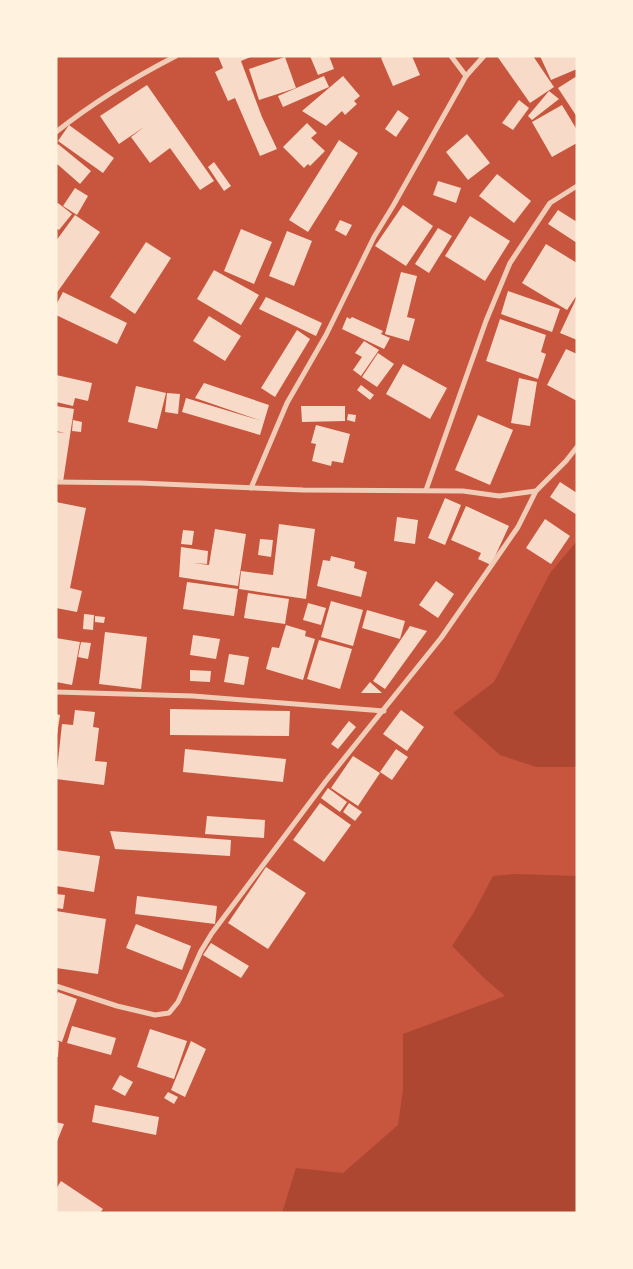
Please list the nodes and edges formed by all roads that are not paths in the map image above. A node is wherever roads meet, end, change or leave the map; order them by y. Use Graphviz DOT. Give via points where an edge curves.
graph roads {
  1 [pos="176,56"];
  2 [pos="451,56"];
  3 [pos="484,56"];
  4 [pos="466,76"];
  5 [pos="56,132"];
  6 [pos="577,186"];
  7 [pos="577,447"];
  8 [pos="56,482"];
  9 [pos="251,488"];
  10 [pos="426,490"];
  11 [pos="536,491"];
  12 [pos="56,692"];
  13 [pos="384,711"];
  14 [pos="56,986"];
  1 -- 5 [label="street" via="86,108"];
  2 -- 4 [label="street"];
  3 -- 4 [label="street"];
  4 -- 9 [label="street" via="370,243 339,310 287,403"];
  6 -- 10 [label="street" via="550,204 510,263"];
  7 -- 11 [label="street"];
  8 -- 9 [label="street"];
  9 -- 10 [label="street"];
  10 -- 11 [label="street" via="498,496"];
  11 -- 13 [label="street" via="506,546"];
  12 -- 13 [label="street" via="193,696"];
  13 -- 14 [label="street" via="326,781 212,933 178,1002 169,1013 155,1015"];
}
